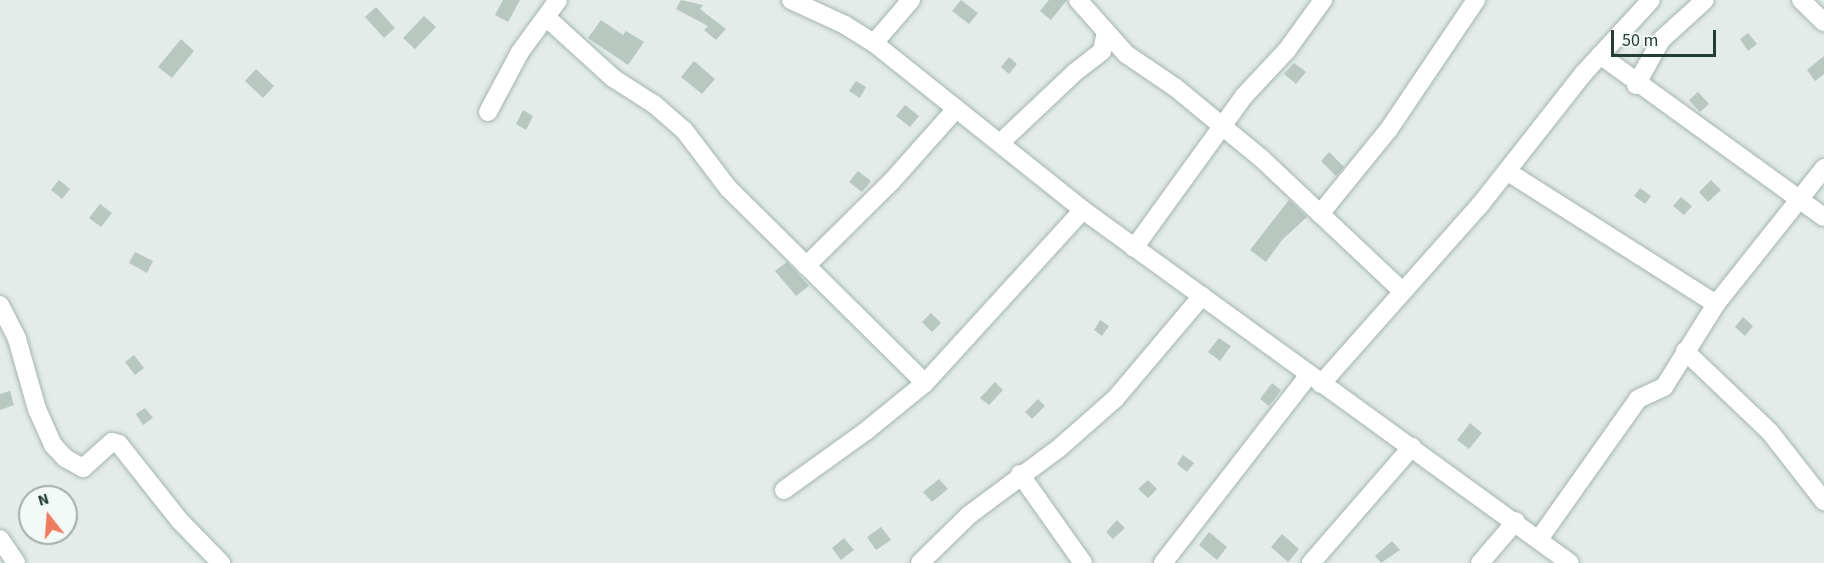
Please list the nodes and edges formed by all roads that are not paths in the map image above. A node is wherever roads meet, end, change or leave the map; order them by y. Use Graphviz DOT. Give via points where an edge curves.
graph roads {
  1 [pos="558,0"];
  2 [pos="791,0"];
  3 [pos="911,0"];
  4 [pos="1078,0"];
  5 [pos="1476,0"];
  6 [pos="1651,0"];
  7 [pos="1705,0"];
  8 [pos="1801,0"];
  9 [pos="1317,2"];
  10 [pos="546,17"];
  11 [pos="1824,22"];
  12 [pos="1106,32"];
  13 [pos="874,43"];
  14 [pos="1102,51"];
  15 [pos="1126,54"];
  16 [pos="1600,56"];
  17 [pos="1636,85"];
  18 [pos="956,109"];
  19 [pos="488,112"];
  20 [pos="1224,127"];
  21 [pos="1000,143"];
  22 [pos="1824,168"];
  23 [pos="1508,172"];
  24 [pos="1797,201"];
  25 [pos="1083,210"];
  26 [pos="1320,214"];
  27 [pos="1824,217"];
  28 [pos="1134,248"];
  29 [pos="806,266"];
  30 [pos="1403,292"];
  31 [pos="1202,296"];
  32 [pos="1716,304"];
  33 [pos="0,305"];
  34 [pos="1685,351"];
  35 [pos="1315,380"];
  36 [pos="925,383"];
  37 [pos="1412,447"];
  38 [pos="1020,474"];
  39 [pos="784,490"];
  40 [pos="1824,501"];
  41 [pos="1516,521"];
  42 [pos="0,539"];
  43 [pos="1539,539"];
  44 [pos="13,562"];
  45 [pos="221,563"];
  46 [pos="921,563"];
  47 [pos="1083,563"];
  48 [pos="1163,563"];
  49 [pos="1311,563"];
  50 [pos="1480,563"];
  51 [pos="1570,563"];
  1 -- 10 [label="street"];
  2 -- 13 [label="street"];
  3 -- 13 [label="street"];
  4 -- 12 [label="street"];
  5 -- 26 [label="street" via="1389,129"];
  6 -- 16 [label="street"];
  7 -- 17 [label="street" via="1661,40"];
  8 -- 11 [label="street"];
  9 -- 20 [label="street"];
  10 -- 19 [label="street" via="520,52"];
  10 -- 29 [label="street" via="613,78 655,105 684,130 728,188"];
  12 -- 14 [label="street"];
  12 -- 15 [label="street"];
  13 -- 18 [label="street"];
  14 -- 15 [label="street"];
  14 -- 21 [label="street"];
  15 -- 20 [label="street"];
  16 -- 17 [label="street"];
  16 -- 23 [label="street"];
  17 -- 24 [label="street"];
  18 -- 21 [label="street"];
  18 -- 29 [label="street" via="891,182"];
  20 -- 26 [label="street"];
  20 -- 28 [label="street"];
  21 -- 25 [label="street"];
  22 -- 24 [label="street"];
  23 -- 30 [label="street"];
  23 -- 32 [label="street"];
  24 -- 27 [label="street"];
  24 -- 32 [label="street"];
  25 -- 28 [label="street"];
  25 -- 36 [label="street"];
  26 -- 30 [label="street"];
  28 -- 31 [label="street"];
  29 -- 36 [label="street"];
  30 -- 35 [label="street"];
  31 -- 35 [label="street"];
  31 -- 38 [label="street" via="1115,399 1058,449"];
  32 -- 34 [label="street"];
  33 -- 45 [label="street" via="17,339 37,409 65,458 83,468 112,442 119,444 193,537"];
  34 -- 40 [label="street" via="1763,424"];
  34 -- 43 [label="street" via="1660,390 1638,399"];
  35 -- 37 [label="street"];
  35 -- 48 [label="street"];
  36 -- 39 [label="street"];
  37 -- 41 [label="street"];
  37 -- 49 [label="street"];
  38 -- 46 [label="street" via="969,515"];
  38 -- 47 [label="street"];
  41 -- 43 [label="street"];
  41 -- 50 [label="street"];
  42 -- 44 [label="street"];
  43 -- 51 [label="street"];
}
